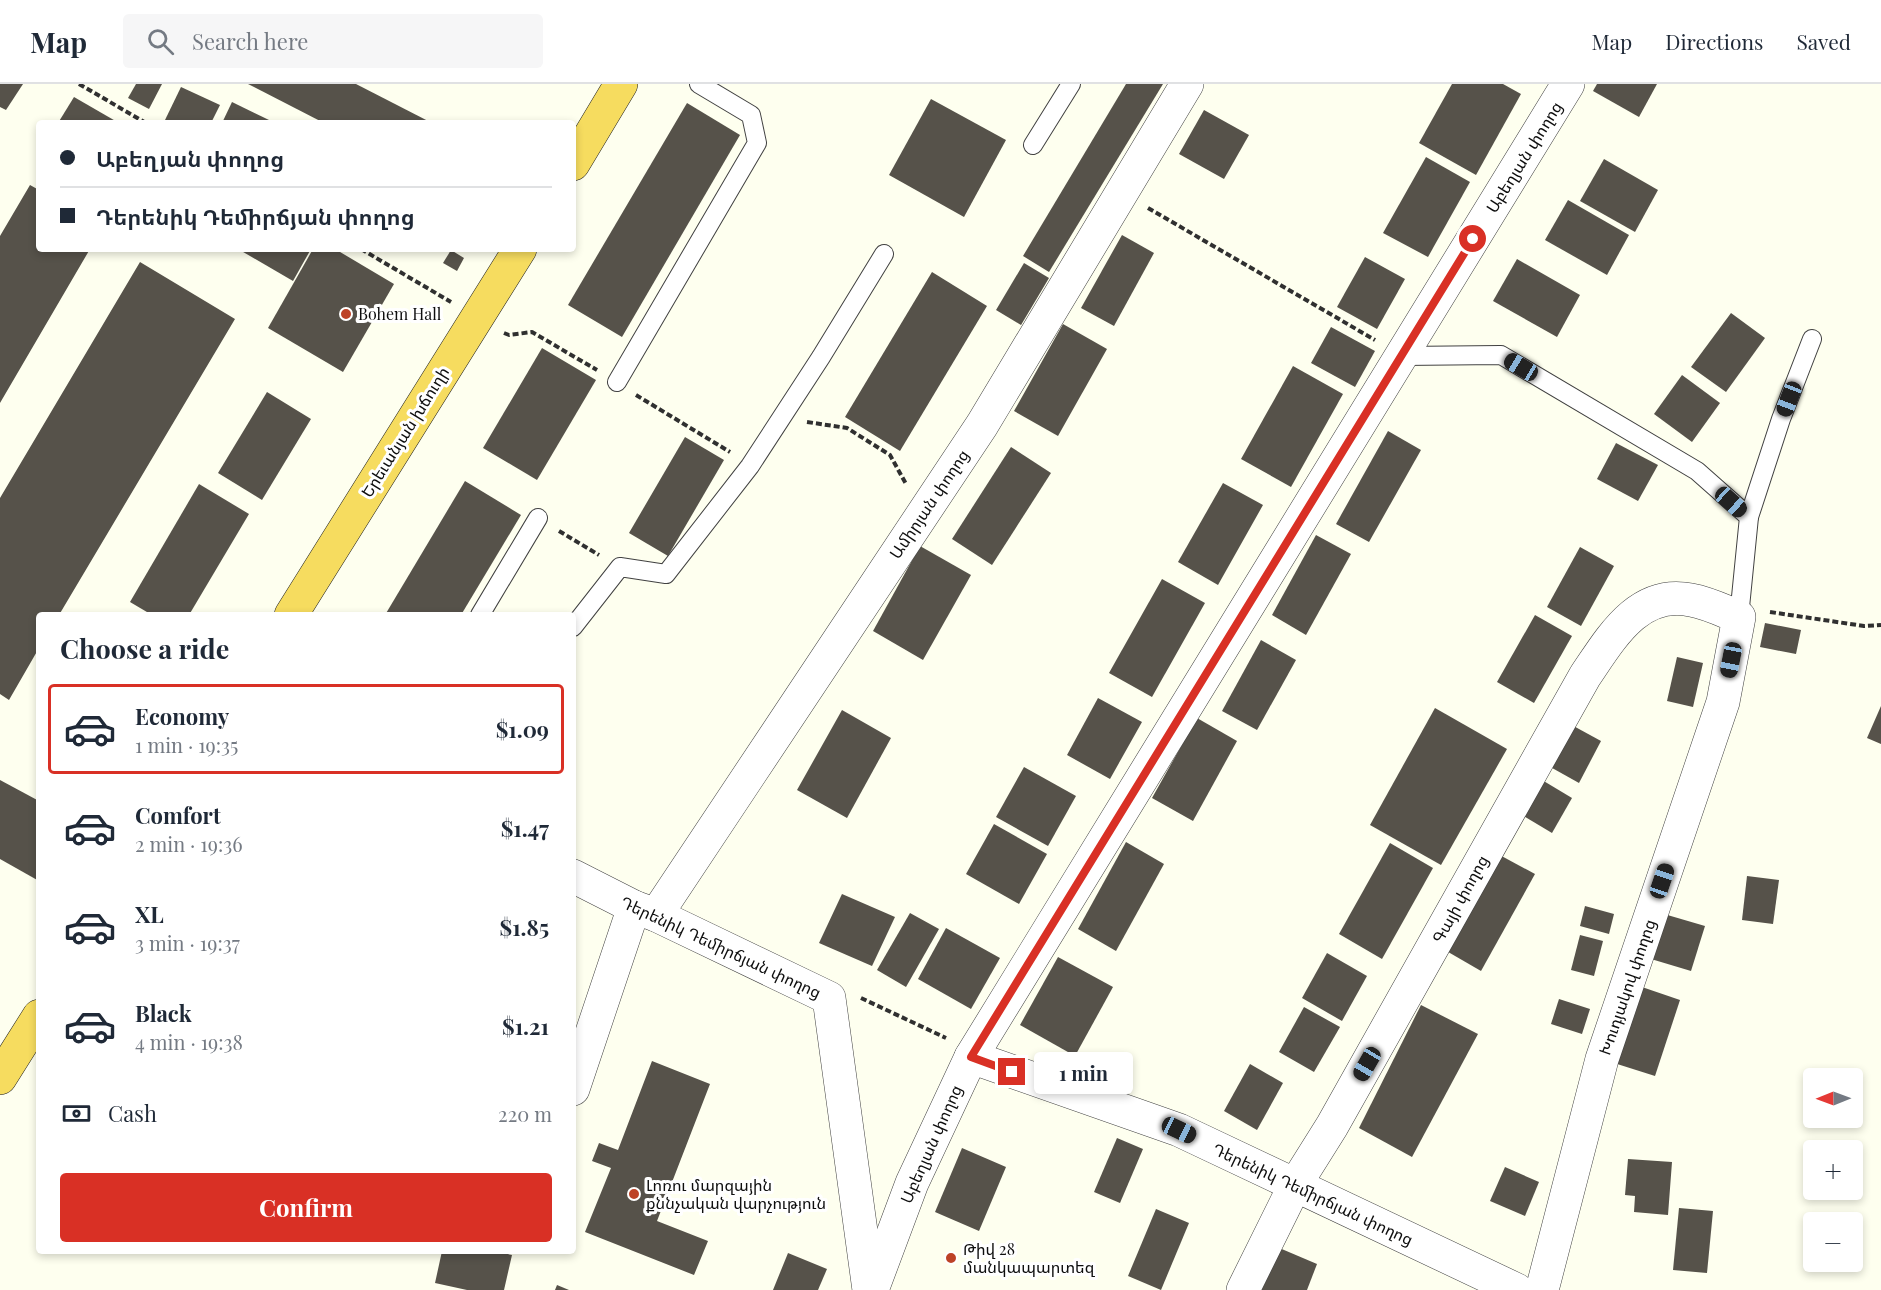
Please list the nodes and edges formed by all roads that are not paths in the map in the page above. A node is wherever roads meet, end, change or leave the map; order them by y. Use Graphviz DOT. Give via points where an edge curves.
graph roads {
  1 [pos="621,84"];
  2 [pos="699,84"];
  3 [pos="1071,84"];
  4 [pos="1187,84"];
  5 [pos="1568,84"];
  6 [pos="1033,145"];
  7 [pos="576,159"];
  8 [pos="518,252"];
  9 [pos="884,254"];
  10 [pos="1812,339"];
  11 [pos="1401,356"];
  12 [pos="617,382"];
  13 [pos="1749,517"];
  14 [pos="538,518"];
  15 [pos="293,612"];
  16 [pos="482,612"];
  17 [pos="1739,617"];
  18 [pos="576,623"];
  19 [pos="576,877"];
  20 [pos="645,911"];
  21 [pos="36,1021"];
  22 [pos="971,1057"];
  23 [pos="0,1078"];
  24 [pos="576,1082"];
  25 [pos="1295,1185"];
  26 [pos="871,1290"];
  27 [pos="1243,1290"];
  28 [pos="1517,1290"];
  29 [pos="1542,1290"];
  1 -- 7 [label="highway"];
  2 -- 12 [label="lane" via="751,115 757,143"];
  3 -- 6 [label="lane"];
  4 -- 20 [label="street, Ամիրյան փողոց" via="982,425"];
  5 -- 11 [label="street, Աբեղյան փողոց"];
  8 -- 15 [label="highway, Երեւանյան խճուղի"];
  9 -- 18 [label="lane" via="750,466 666,574 620,567"];
  10 -- 13 [label="lane"];
  11 -- 13 [label="lane" via="1501,355 1697,471"];
  11 -- 22 [label="street, Աբեղյան փողոց"];
  13 -- 17 [label="lane"];
  14 -- 16 [label="lane"];
  17 -- 25 [label="street, Գայի փողոց" via="1703,603 1673,598 1635,611 1616,632 1585,675"];
  17 -- 29 [label="street, Խուդյակով փողոց" via="1723,702 1602,1059"];
  19 -- 20 [label="street, Դերենիկ Դեմիրճյան փողոց"];
  20 -- 24 [label="street, Ամիրյան փողոց"];
  20 -- 26 [label="street, Դերենիկ Դեմիրճյան փողոց" via="830,998"];
  21 -- 23 [label="highway"];
  22 -- 25 [label="street, Դերենիկ Դեմիրճյան փողոց" via="1179,1130"];
  22 -- 26 [label="street, Աբեղյան փողոց" via="912,1183"];
  25 -- 27 [label="street, Գայի փողոց"];
  25 -- 28 [label="street, Դերենիկ Դեմիրճյան փողոց"];
}
